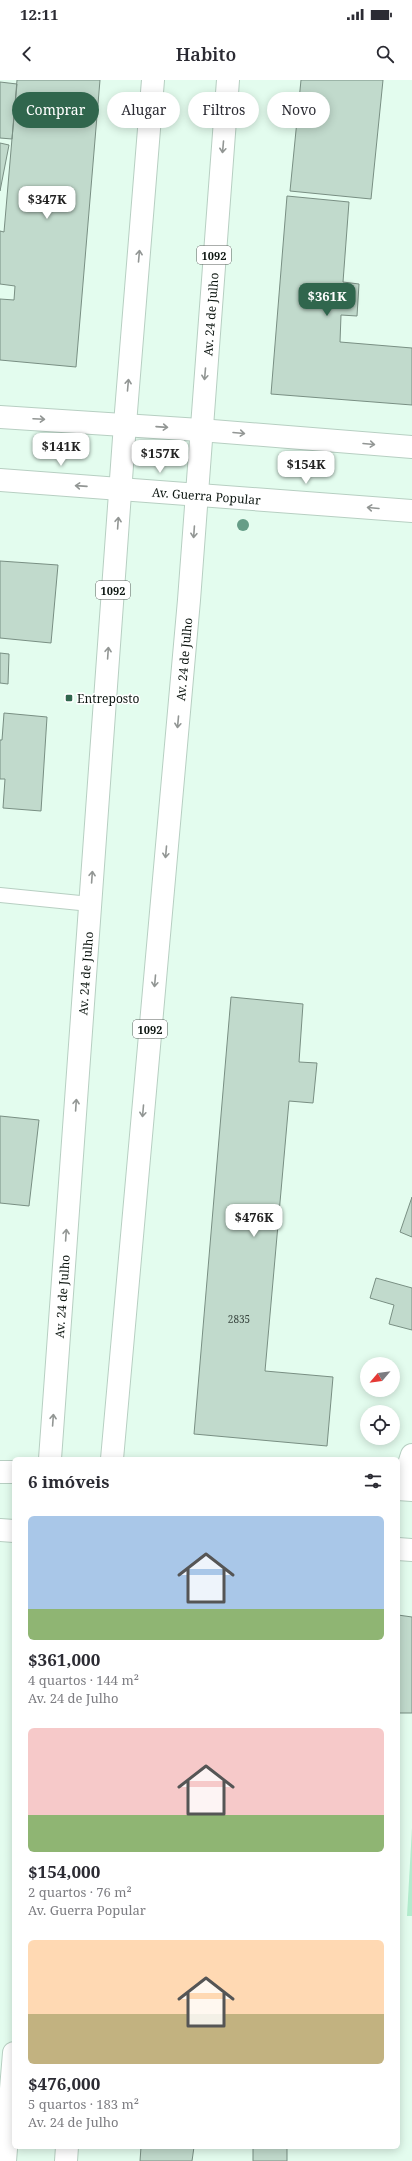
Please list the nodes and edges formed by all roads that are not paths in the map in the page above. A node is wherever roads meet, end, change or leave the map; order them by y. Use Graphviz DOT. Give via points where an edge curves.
graph roads {
  1 [pos="153,80"];
  2 [pos="228,80"];
  3 [pos="0,417"];
  4 [pos="124,424"];
  5 [pos="200,430"];
  6 [pos="412,447"];
  7 [pos="0,480"];
  8 [pos="120,488"];
  9 [pos="197,494"];
  10 [pos="412,511"];
  11 [pos="0,895"];
  12 [pos="90,904"];
  13 [pos="412,1455"];
  14 [pos="50,1457"];
  15 [pos="112,1457"];
  16 [pos="0,1472"];
  17 [pos="12,1472"];
  18 [pos="404,1490"];
  19 [pos="0,1530"];
  20 [pos="12,1531"];
  21 [pos="400,1549"];
  22 [pos="412,1550"];
  23 [pos="12,2077"];
  24 [pos="67,2149"];
  25 [pos="5,2161"];
  26 [pos="66,2161"];
  4 -- 1 [label="main road, one-way"];
  2 -- 5 [label="main road, Av. 24 de Julho / 1092, one-way"];
  3 -- 4 [label="main road, one-way"];
  4 -- 5 [label="main road, one-way"];
  4 -- 8 [label="main road, Av. 24 de Julho"];
  5 -- 6 [label="main road, one-way"];
  5 -- 9 [label="main road, Av. 24 de Julho"];
  8 -- 7 [label="main road, Av. Guerra Popular, one-way"];
  8 -- 9 [label="main road, Av. Guerra Popular"];
  12 -- 8 [label="main road, Av. 24 de Julho / 1092, one-way"];
  10 -- 9 [label="main road, Av. Guerra Popular, one-way"];
  9 -- 15 [label="main road, Av. 24 de Julho / 1092, one-way"];
  11 -- 12 [label="lane"];
  14 -- 12 [label="main road, Av. 24 de Julho / 1092, one-way"];
  13 -- 18 [label="main road"];
  16 -- 17 [label="main road"];
  19 -- 20 [label="main road"];
  21 -- 22 [label="main road"];
  23 -- 25 [label="main road"];
  24 -- 26 [label="main road"];
}
